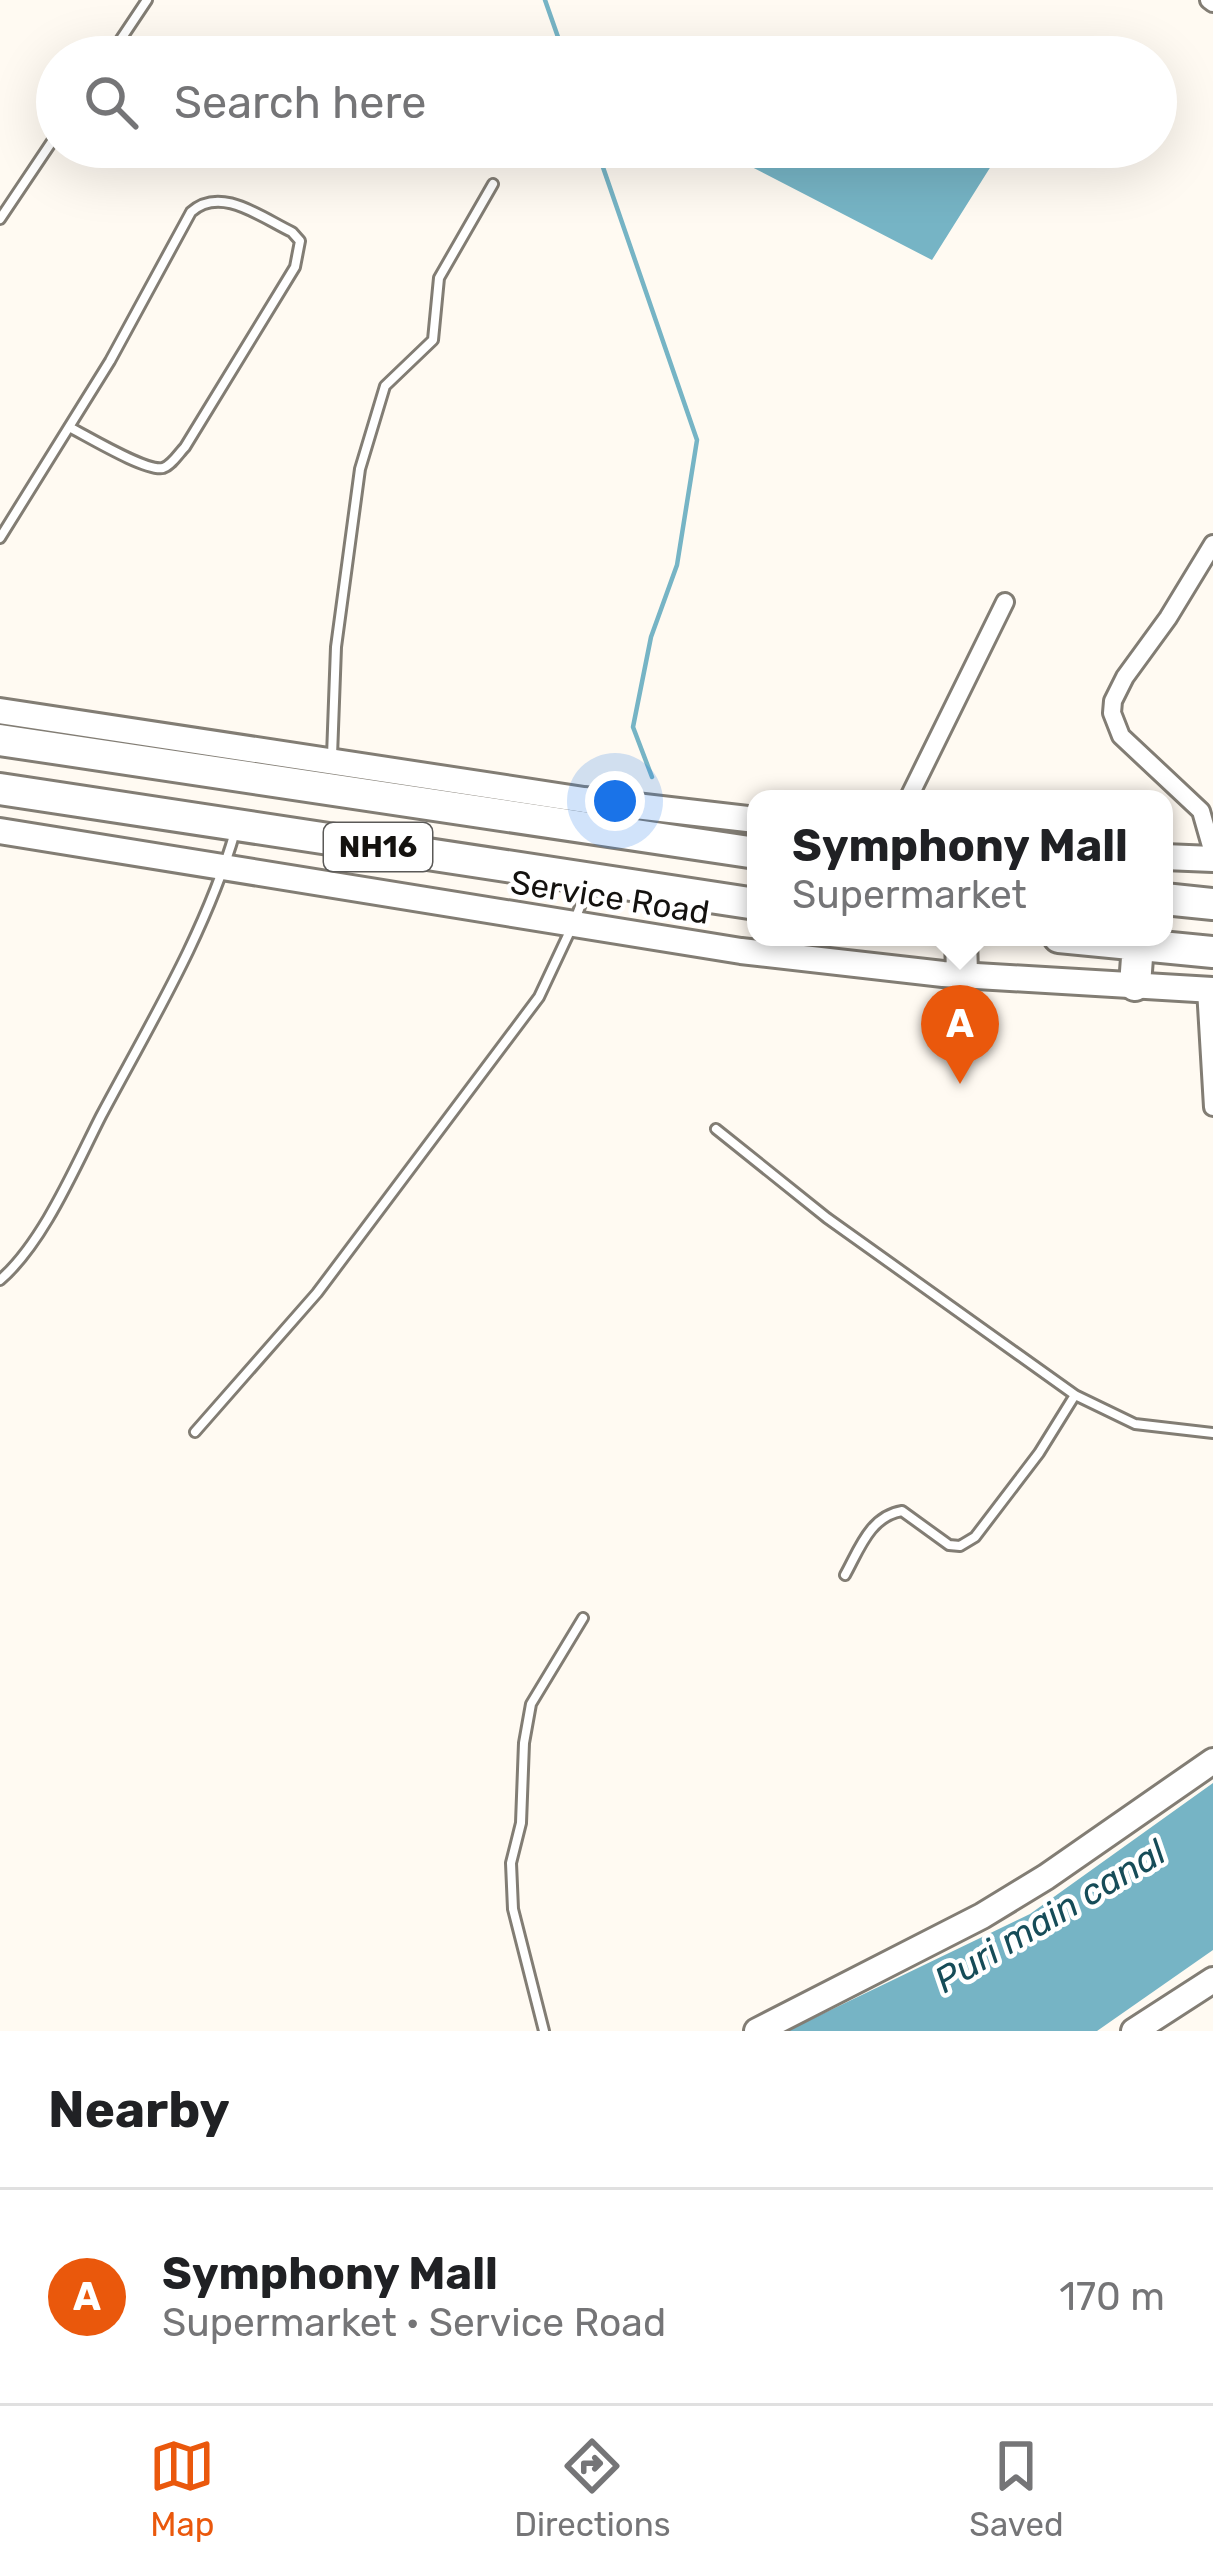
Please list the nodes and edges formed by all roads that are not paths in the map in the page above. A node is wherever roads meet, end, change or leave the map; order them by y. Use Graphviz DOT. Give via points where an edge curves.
graph roads {
  1 [pos="147,0"];
  2 [pos="123,36"];
  3 [pos="36,165"];
  4 [pos="493,184"];
  5 [pos="0,219"];
  6 [pos="69,427"];
  7 [pos="0,538"];
  8 [pos="1213,544"];
  9 [pos="1005,602"];
  10 [pos="0,711"];
  11 [pos="0,740"];
  12 [pos="332,763"];
  13 [pos="249,764"];
  14 [pos="0,789"];
  15 [pos="912,790"];
  16 [pos="747,819"];
  17 [pos="236,826"];
  18 [pos="0,831"];
  19 [pos="747,852"];
  20 [pos="1213,856"];
  21 [pos="1173,857"];
  22 [pos="225,867"];
  23 [pos="591,879"];
  24 [pos="1173,900"];
  25 [pos="747,903"];
  26 [pos="1213,904"];
  27 [pos="573,924"];
  28 [pos="962,946"];
  29 [pos="1138,946"];
  30 [pos="1157,946"];
  31 [pos="1213,952"];
  32 [pos="962,975"];
  33 [pos="1135,985"];
  34 [pos="1210,990"];
  35 [pos="1213,1107"];
  36 [pos="716,1129"];
  37 [pos="0,1280"];
  38 [pos="1075,1395"];
  39 [pos="195,1432"];
  40 [pos="1213,1433"];
  41 [pos="845,1575"];
  42 [pos="583,1618"];
  43 [pos="1213,1761"];
  44 [pos="1213,1980"];
  45 [pos="544,2031"];
  46 [pos="757,2031"];
  47 [pos="1134,2031"];
  1 -- 2 [label="lane"];
  3 -- 5 [label="lane"];
  4 -- 12 [label="lane" via="439,278 433,340 386,386 360,469 336,647"];
  6 -- 6 [label="lane" via="201,203 224,200 300,241 295,267 169,465 140,463"];
  6 -- 7 [label="lane"];
  8 -- 20 [label="street" via="1125,677 1112,713 1121,736 1202,811"];
  9 -- 15 [label="street"];
  10 -- 13 [label="street"];
  11 -- 13 [label="highway, NH16"];
  12 -- 13 [label="street"];
  12 -- 16 [label="street"];
  13 -- 19 [label="highway, NH16"];
  14 -- 17 [label="highway, NH16"];
  17 -- 22 [label="lane"];
  17 -- 23 [label="highway, NH16"];
  18 -- 22 [label="street, Service Road"];
  20 -- 21 [label="street"];
  22 -- 27 [label="street, Service Road"];
  22 -- 37 [label="lane" via="64,1187"];
  23 -- 25 [label="highway, NH16"];
  23 -- 27 [label="lane"];
  24 -- 26 [label="highway"];
  27 -- 32 [label="street, Service Road"];
  27 -- 39 [label="lane" via="539,998 317,1293"];
  28 -- 32 [label="highway"];
  29 -- 33 [label="highway"];
  30 -- 31 [label="highway"];
  32 -- 33 [label="street, Service Road"];
  33 -- 34 [label="street, Service Road"];
  34 -- 35 [label="street"];
  36 -- 38 [label="lane" via="826,1218"];
  38 -- 40 [label="lane" via="1135,1424"];
  38 -- 41 [label="lane" via="975,1537 949,1545 902,1511 889,1513"];
  42 -- 45 [label="lane" via="531,1704 511,1863 513,1909"];
  43 -- 46 [label="street" via="982,1916"];
  44 -- 47 [label="street"];
}
